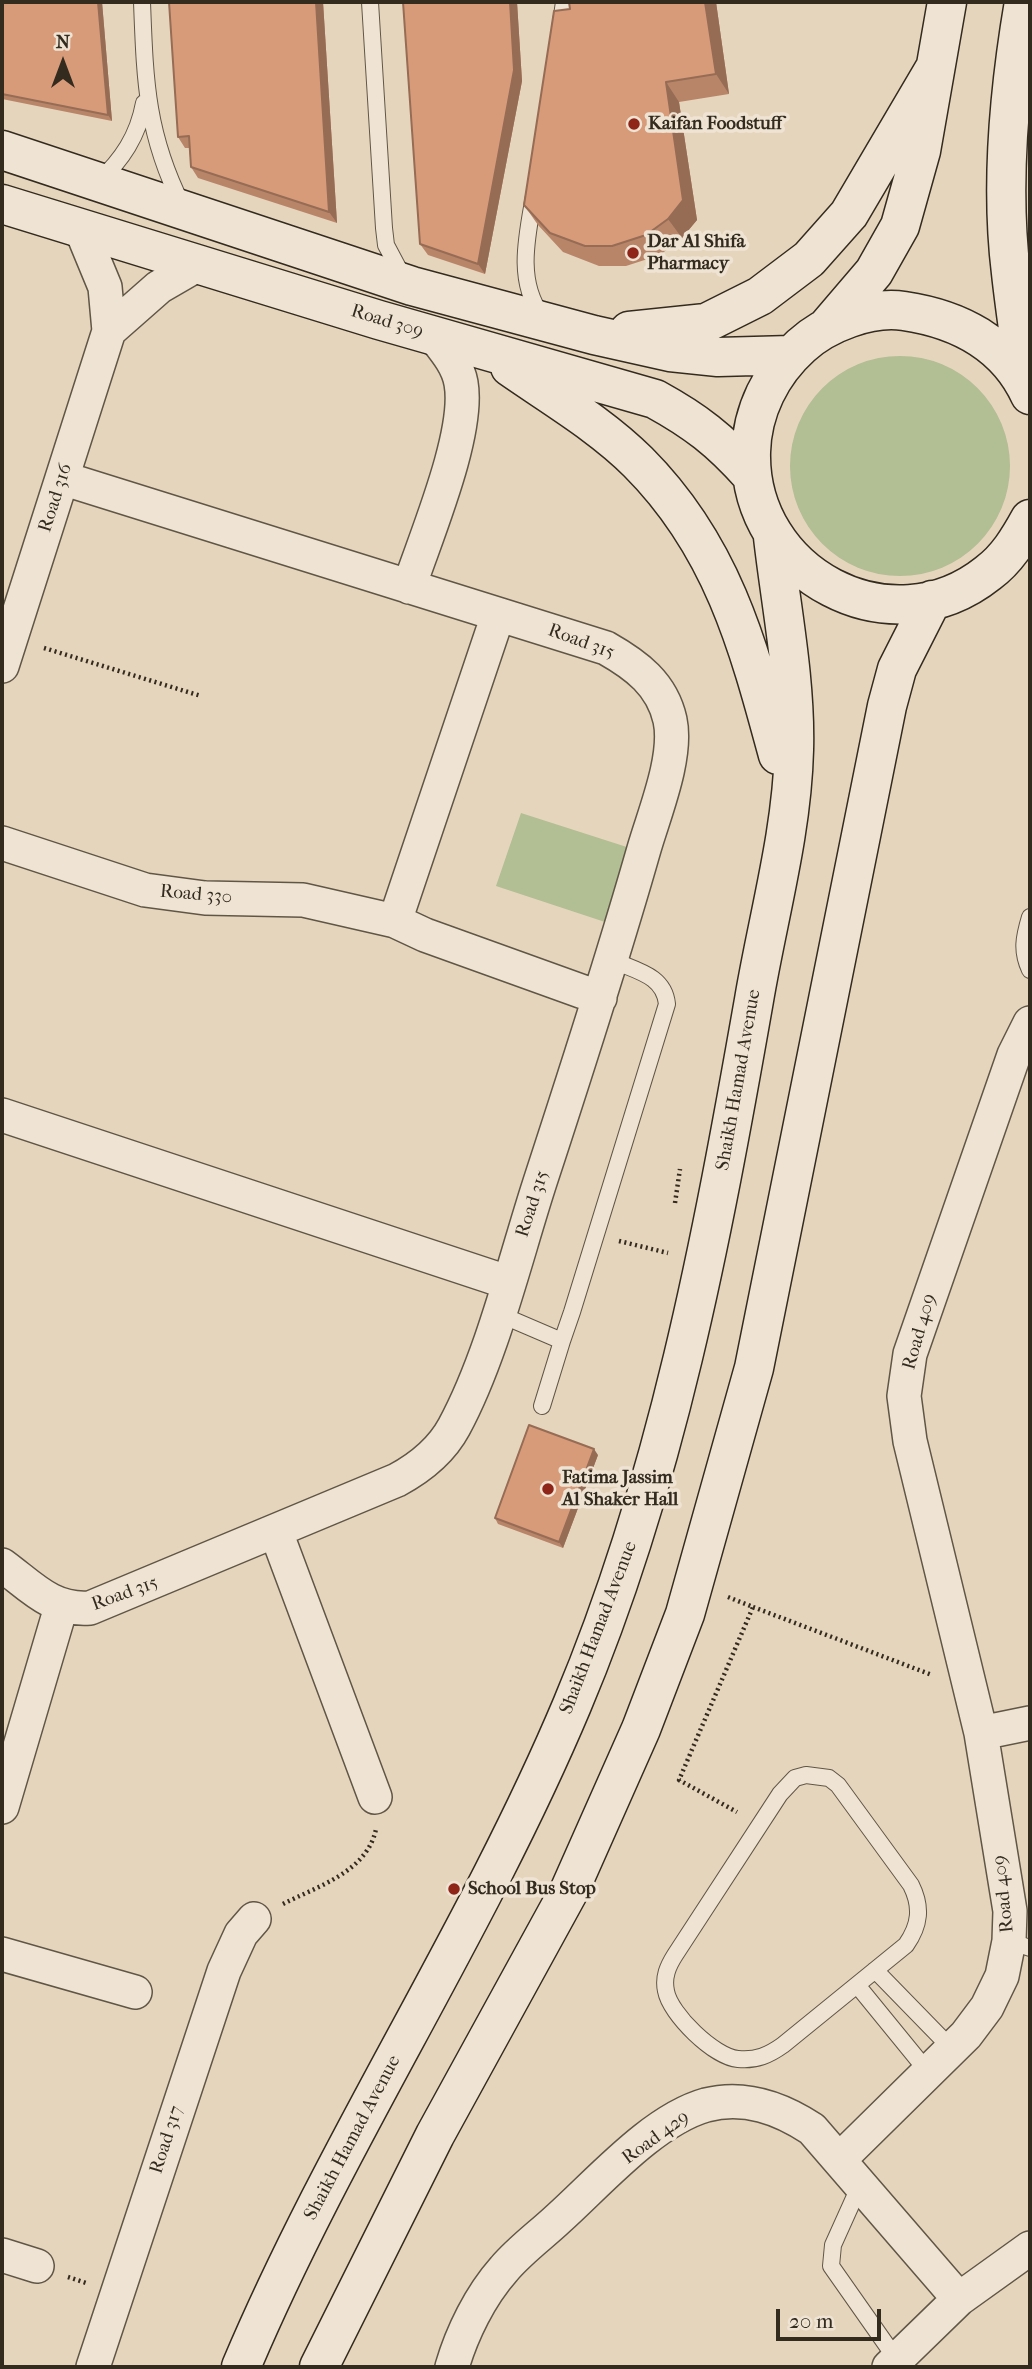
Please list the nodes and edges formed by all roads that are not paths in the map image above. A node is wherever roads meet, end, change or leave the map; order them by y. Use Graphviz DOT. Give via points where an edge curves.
graph roads {
  1 [pos="142,2"];
  2 [pos="370,2"];
  3 [pos="564,2"];
  4 [pos="947,2"];
  5 [pos="1024,2"];
  6 [pos="558,44"];
  7 [pos="935,68"];
  8 [pos="146,94"];
  9 [pos="2,150"];
  10 [pos="537,174"];
  11 [pos="98,182"];
  12 [pos="2,204"];
  13 [pos="185,211"];
  14 [pos="81,229"];
  15 [pos="197,265"];
  16 [pos="412,286"];
  17 [pos="546,321"];
  18 [pos="825,329"];
  19 [pos="109,331"];
  20 [pos="594,335"];
  21 [pos="434,336"];
  22 [pos="492,353"];
  23 [pos="791,355"];
  24 [pos="1028,389"];
  25 [pos="751,475"];
  26 [pos="62,478"];
  27 [pos="1030,519"];
  28 [pos="773,537"];
  29 [pos="1030,570"];
  30 [pos="988,573"];
  31 [pos="409,587"];
  32 [pos="932,600"];
  33 [pos="498,614"];
  34 [pos="8,631"];
  35 [pos="791,804"];
  36 [pos="2,843"];
  37 [pos="1030,917"];
  38 [pos="395,921"];
  39 [pos="612,960"];
  40 [pos="1030,970"];
  41 [pos="600,998"];
  42 [pos="1030,1023"];
  43 [pos="2,1115"];
  44 [pos="508,1282"];
  45 [pos="499,1314"];
  46 [pos="562,1341"];
  47 [pos="542,1406"];
  48 [pos="276,1532"];
  49 [pos="2,1565"];
  50 [pos="61,1606"];
  51 [pos="1030,1723"];
  52 [pos="981,1733"];
  53 [pos="374,1797"];
  54 [pos="2,1807"];
  55 [pos="254,1919"];
  56 [pos="1020,1945"];
  57 [pos="2,1954"];
  58 [pos="875,1970"];
  59 [pos="857,1984"];
  60 [pos="135,1992"];
  61 [pos="952,2049"];
  62 [pos="928,2072"];
  63 [pos="849,2173"];
  64 [pos="1030,2248"];
  65 [pos="2,2255"];
  66 [pos="37,2266"];
  67 [pos="959,2300"];
  68 [pos="893,2363"];
  69 [pos="93,2367"];
  70 [pos="241,2367"];
  71 [pos="319,2367"];
  72 [pos="452,2367"];
  1 -- 8 [label="lane"];
  2 -- 16 [label="lane" via="383,228 393,260"];
  3 -- 6 [label="lane"];
  4 -- 7 [label="main road"];
  5 -- 24 [label="main road" via="1009,129 1007,211 1010,273"];
  7 -- 18 [label="main road" via="921,151 900,226 874,272"];
  7 -- 20 [label="main road" via="849,214 808,259 760,296 706,323"];
  8 -- 11 [label="lane" via="126,152"];
  8 -- 13 [label="lane" via="160,154"];
  9 -- 11 [label="main road"];
  10 -- 17 [label="lane" via="525,253 530,293"];
  11 -- 13 [label="main road"];
  12 -- 14 [label="main road, Road 309"];
  13 -- 16 [label="main road"];
  14 -- 15 [label="main road, Road 309"];
  14 -- 19 [label="street, Road 316" via="105,287"];
  15 -- 19 [label="street" via="159,287"];
  15 -- 21 [label="main road, Road 309"];
  16 -- 17 [label="main road"];
  17 -- 20 [label="main road"];
  18 -- 23 [label="main road"];
  18 -- 24 [label="main road" via="861,315 899,310 937,316 982,338 1002,354"];
  19 -- 26 [label="street, Road 316"];
  20 -- 23 [label="main road" via="718,357"];
  21 -- 22 [label="main road, Road 309"];
  21 -- 31 [label="street" via="460,380 461,424"];
  22 -- 25 [label="main road, Road 309" via="654,399 695,421"];
  22 -- 35 [label="main road" via="637,461 699,536 741,624"];
  23 -- 25 [label="main road" via="765,390 752,432"];
  25 -- 28 [label="main road" via="758,507"];
  26 -- 31 [label="street, Road 315"];
  26 -- 34 [label="street, Road 316"];
  27 -- 30 [label="main road" via="1015,546"];
  28 -- 32 [label="main road" via="796,565 825,586 872,601"];
  28 -- 35 [label="main road, Shaikh Hamad Avenue" via="792,706"];
  29 -- 30 [label="main road"];
  30 -- 32 [label="main road"];
  31 -- 33 [label="street, Road 315"];
  32 -- 71 [label="main road" via="897,669 887,706 754,1368 685,1614 641,1729 570,1889 435,2135"];
  33 -- 38 [label="street"];
  33 -- 39 [label="street, Road 315" via="606,648 636,665 657,687 670,721 668,765"];
  35 -- 70 [label="main road, Shaikh Hamad Avenue" via="728,1149 678,1383 654,1475 611,1605 571,1707 512,1832 336,2168"];
  36 -- 38 [label="street, Road 330" via="145,890 205,898 303,900"];
  37 -- 40 [label="lane" via="1024,939"];
  38 -- 41 [label="street, Road 330"];
  39 -- 41 [label="street, Road 315"];
  39 -- 46 [label="lane" via="660,982 667,1004"];
  41 -- 44 [label="street, Road 315"];
  42 -- 52 [label="street, Road 409" via="1014,1055 910,1354 904,1396 910,1441"];
  43 -- 44 [label="street"];
  44 -- 45 [label="street, Road 315"];
  45 -- 46 [label="lane"];
  45 -- 48 [label="street, Road 315" via="461,1411 429,1459 397,1480"];
  46 -- 47 [label="lane"];
  48 -- 50 [label="street, Road 315" via="104,1604 75,1609"];
  48 -- 53 [label="street"];
  49 -- 50 [label="street" via="36,1593"];
  50 -- 54 [label="street"];
  51 -- 52 [label="street"];
  52 -- 56 [label="street, Road 409" via="1010,1911"];
  55 -- 69 [label="street, Road 317" via="241,1934 224,1970"];
  56 -- 61 [label="street, Road 409" via="987,2007"];
  57 -- 60 [label="street"];
  58 -- 59 [label="lane"];
  58 -- 59 [label="lane" via="914,1934 917,1896 838,1785 818,1775 795,1778 668,1965 668,2001 719,2053 753,2059 783,2045"];
  58 -- 61 [label="lane"];
  59 -- 62 [label="lane"];
  61 -- 62 [label="street, Road 409"];
  62 -- 63 [label="street, Road 409"];
  63 -- 67 [label="street, Road 429"];
  63 -- 68 [label="lane" via="831,2266"];
  63 -- 72 [label="street, Road 429" via="812,2129 763,2104 735,2101 681,2115 640,2145 504,2269 459,2342"];
  64 -- 67 [label="street"];
  65 -- 66 [label="street"];
  67 -- 68 [label="street"];
}
